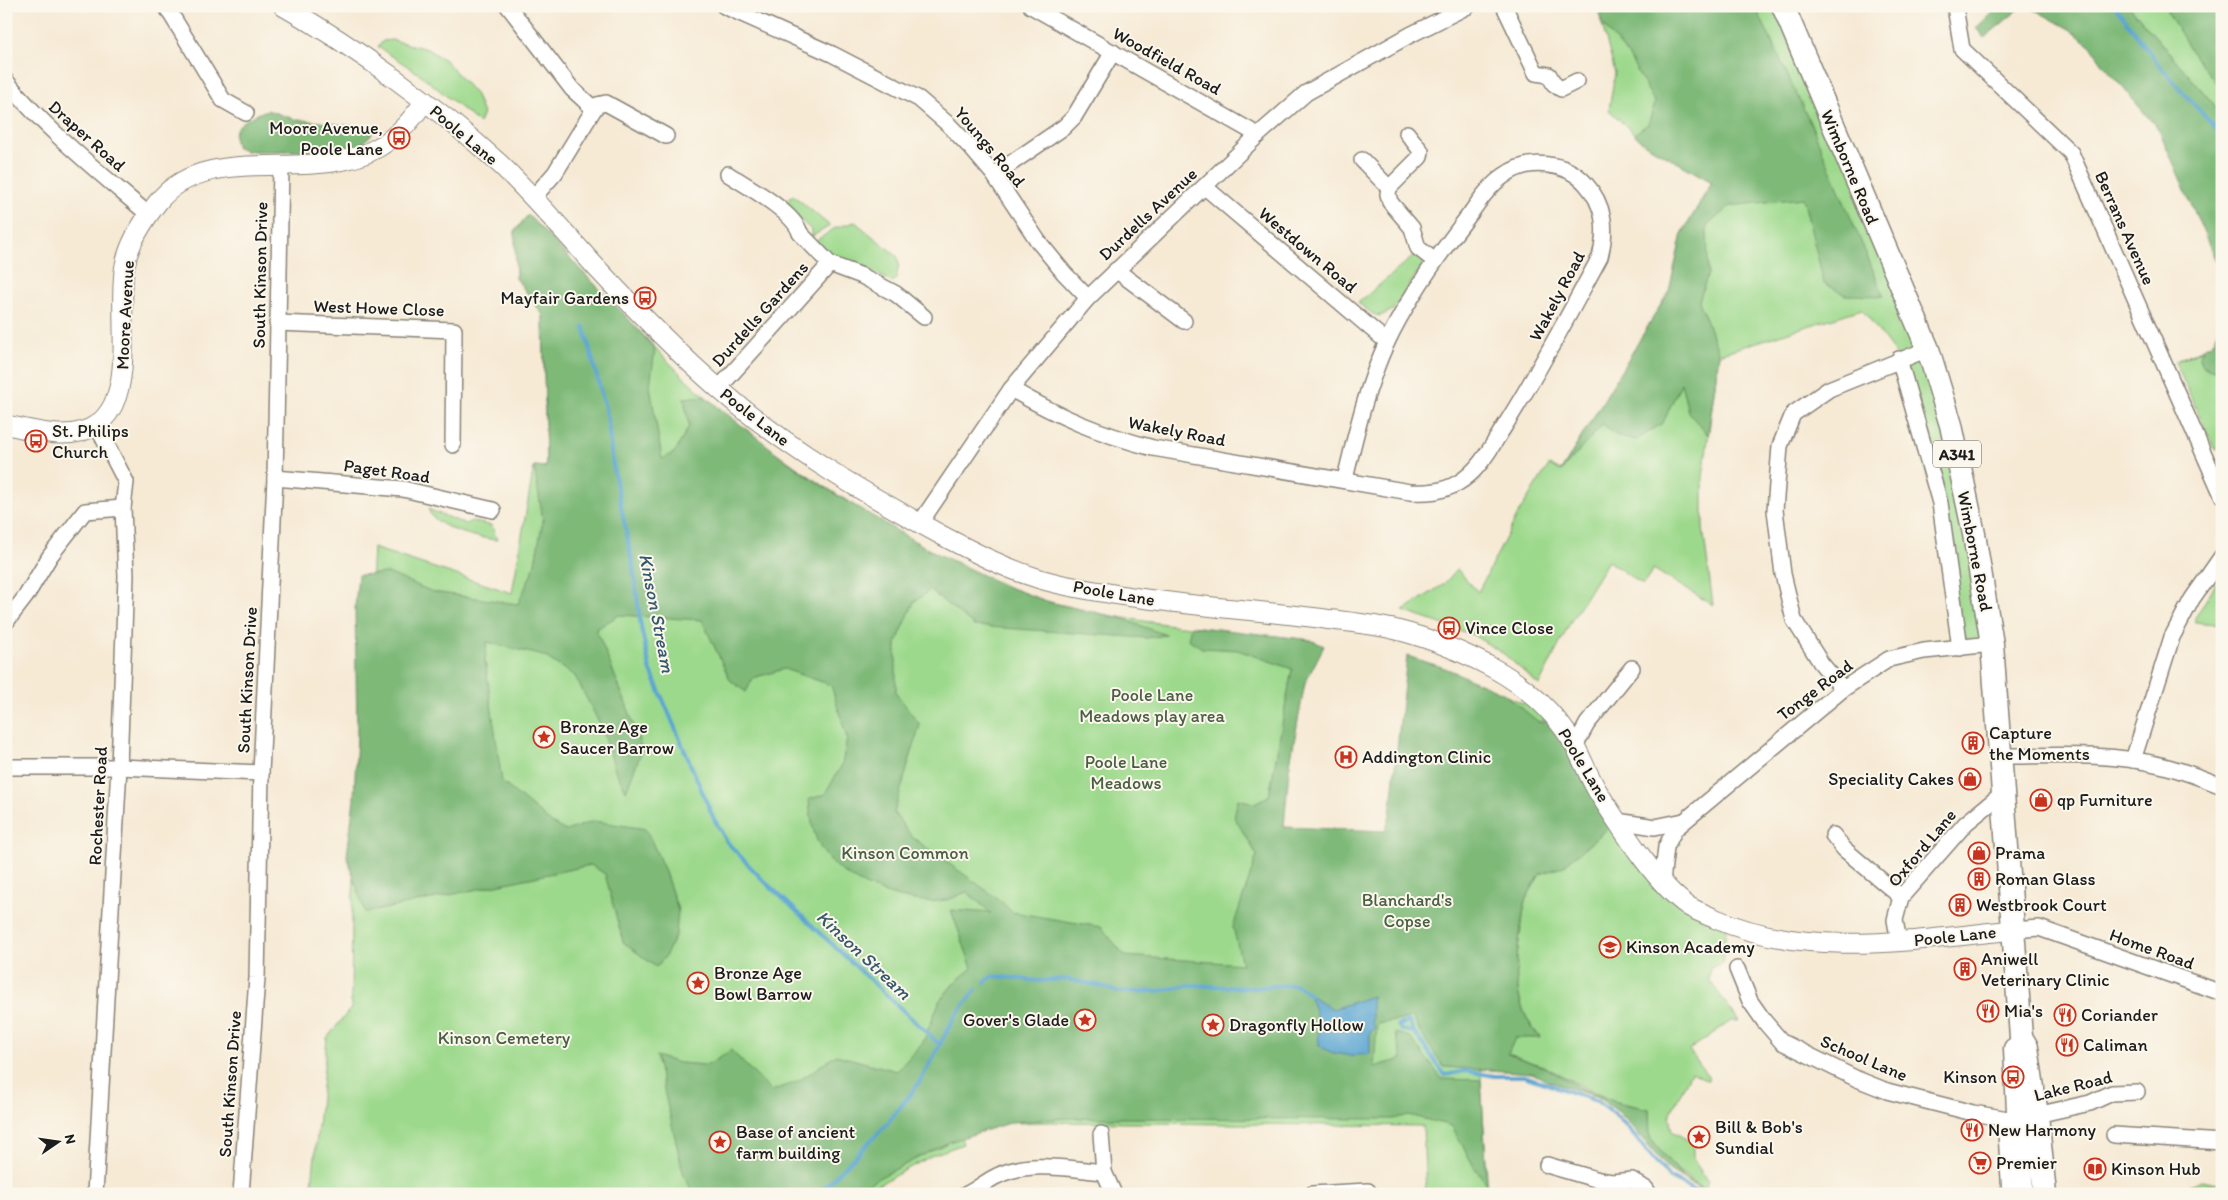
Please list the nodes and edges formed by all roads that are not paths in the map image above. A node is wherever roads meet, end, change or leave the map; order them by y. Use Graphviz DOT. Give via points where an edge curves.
graph roads {
  1 [pos="166,6"];
  2 [pos="508,6"];
  3 [pos="724,6"];
  4 [pos="1031,6"];
  5 [pos="1468,6"];
  6 [pos="1504,6"];
  7 [pos="1783,6"];
  8 [pos="288,7"];
  9 [pos="1955,7"];
  10 [pos="1113,52"];
  11 [pos="6,81"];
  12 [pos="1577,81"];
  13 [pos="424,102"];
  14 [pos="594,109"];
  15 [pos="246,113"];
  16 [pos="1406,134"];
  17 [pos="1258,135"];
  18 [pos="666,136"];
  19 [pos="1362,160"];
  20 [pos="281,167"];
  21 [pos="728,174"];
  22 [pos="994,175"];
  23 [pos="1205,187"];
  24 [pos="1390,188"];
  25 [pos="533,198"];
  26 [pos="148,215"];
  27 [pos="1435,261"];
  28 [pos="830,264"];
  29 [pos="1116,270"];
  30 [pos="1088,298"];
  31 [pos="924,317"];
  32 [pos="1184,321"];
  33 [pos="277,323"];
  34 [pos="1387,342"];
  35 [pos="1928,349"];
  36 [pos="1899,359"];
  37 [pos="1011,388"];
  38 [pos="718,389"];
  39 [pos="6,425"];
  40 [pos="97,426"];
  41 [pos="453,445"];
  42 [pos="275,478"];
  43 [pos="1345,479"];
  44 [pos="2222,495"];
  45 [pos="123,508"];
  46 [pos="492,510"];
  47 [pos="920,523"];
  48 [pos="2222,556"];
  49 [pos="6,622"];
  50 [pos="1992,644"];
  51 [pos="1960,648"];
  52 [pos="1632,668"];
  53 [pos="1843,689"];
  54 [pos="1575,746"];
  55 [pos="2000,756"];
  56 [pos="2133,760"];
  57 [pos="6,767"];
  58 [pos="119,768"];
  59 [pos="261,773"];
  60 [pos="2222,786"];
  61 [pos="2003,793"];
  62 [pos="1684,820"];
  63 [pos="1617,821"];
  64 [pos="1833,835"];
  65 [pos="1662,882"];
  66 [pos="1901,897"];
  67 [pos="2013,930"];
  68 [pos="1899,942"];
  69 [pos="1737,970"];
  70 [pos="2222,993"];
  71 [pos="2137,1092"];
  72 [pos="2020,1118"];
  73 [pos="1101,1134"];
  74 [pos="2114,1134"];
  75 [pos="2222,1142"];
  76 [pos="1547,1165"];
  77 [pos="1104,1172"];
  78 [pos="1368,1191"];
  79 [pos="975,1192"];
  80 [pos="1347,1193"];
  81 [pos="95,1194"];
  82 [pos="241,1194"];
  83 [pos="1114,1194"];
  84 [pos="1312,1194"];
  85 [pos="1649,1194"];
  86 [pos="2010,1194"];
  87 [pos="2022,1194"];
  88 [pos="2045,1194"];
  1 -- 15 [label="street" via="223,100"];
  2 -- 14 [label="street" via="572,89"];
  3 -- 22 [label="street, Youngs Road" via="832,54 919,99 949,125"];
  4 -- 10 [label="street, Woodfield Road"];
  5 -- 17 [label="street, Durdells Avenue" via="1306,93"];
  6 -- 12 [label="street" via="1536,73 1549,75 1561,89"];
  7 -- 35 [label="main road, Wimborne Road / A341"];
  8 -- 13 [label="street, Poole Lane"];
  9 -- 44 [label="street, Berrans Avenue" via="1962,49 2071,153"];
  10 -- 17 [label="street, Woodfield Road"];
  10 -- 22 [label="street" via="1074,117"];
  11 -- 26 [label="street, Draper Road" via="57,136"];
  13 -- 20 [label="street, Moore Avenue" via="404,128 379,148 348,159"];
  13 -- 25 [label="street, Poole Lane" via="499,164"];
  14 -- 18 [label="street" via="606,103"];
  14 -- 25 [label="street" via="555,173"];
  16 -- 24 [label="street" via="1421,151 1420,157"];
  17 -- 23 [label="street, Durdells Avenue"];
  19 -- 24 [label="street"];
  20 -- 26 [label="street, Moore Avenue" via="227,167 199,173 175,185"];
  20 -- 33 [label="street, South Kinson Drive"];
  21 -- 28 [label="street, Durdells Gardens" via="775,204"];
  22 -- 30 [label="street, Youngs Road" via="1038,241"];
  23 -- 29 [label="street, Durdells Avenue"];
  23 -- 34 [label="street, Westdown Road"];
  24 -- 27 [label="street" via="1390,202 1412,228 1418,248"];
  25 -- 38 [label="street, Poole Lane" via="657,332"];
  26 -- 40 [label="street, Moore Avenue" via="132,241 125,265 121,382 114,405"];
  27 -- 34 [label="street, Wakely Road"];
  27 -- 43 [label="street, Wakely Road" via="1493,184 1506,174 1523,168 1550,165 1567,170 1582,179 1602,210 1604,241 1600,257 1525,395 1472,472 1451,486 1424,493"];
  28 -- 31 [label="street, Durdells Gardens" via="896,294"];
  28 -- 38 [label="street, Durdells Gardens"];
  29 -- 30 [label="street, Durdells Avenue"];
  29 -- 32 [label="street"];
  30 -- 37 [label="street, Durdells Avenue"];
  33 -- 41 [label="street, West Howe Close" via="454,330"];
  33 -- 42 [label="street, South Kinson Drive"];
  34 -- 43 [label="street, Wakely Road" via="1368,394"];
  35 -- 36 [label="street"];
  35 -- 50 [label="main road, Wimborne Road / A341" via="1950,425 1974,534"];
  36 -- 51 [label="street, Wimborne Road" via="1940,503"];
  36 -- 53 [label="street" via="1829,388 1793,414 1780,446 1775,510 1783,574 1794,620 1821,663"];
  37 -- 43 [label="street, Wakely Road" via="1078,425 1113,437 1164,450"];
  37 -- 47 [label="street, Durdells Avenue"];
  38 -- 47 [label="street, Poole Lane" via="820,466"];
  39 -- 40 [label="street" via="62,434 82,432"];
  40 -- 45 [label="street, Rochester Road" via="126,482"];
  42 -- 46 [label="street, Paget Road" via="403,489"];
  42 -- 59 [label="street, South Kinson Drive"];
  45 -- 49 [label="street" via="86,511 50,556"];
  45 -- 58 [label="street, Rochester Road" via="126,576"];
  47 -- 54 [label="street, Poole Lane" via="999,565 1082,589 1396,630 1469,656 1501,672 1531,693"];
  48 -- 56 [label="street" via="2192,599 2172,637"];
  50 -- 51 [label="street, Tonge Road"];
  50 -- 55 [label="main road, Wimborne Road / A341"];
  51 -- 53 [label="street, Tonge Road" via="1924,651 1889,659"];
  52 -- 54 [label="street" via="1587,724"];
  53 -- 62 [label="street, Tonge Road"];
  54 -- 63 [label="street, Poole Lane" via="1591,781"];
  55 -- 56 [label="street"];
  55 -- 61 [label="main road, Wimborne Road / A341"];
  56 -- 60 [label="street" via="2174,769"];
  57 -- 58 [label="street"];
  58 -- 59 [label="street"];
  58 -- 81 [label="street, Rochester Road"];
  59 -- 82 [label="street, South Kinson Drive" via="257,978"];
  61 -- 66 [label="street, Oxford Lane" via="1966,823"];
  61 -- 67 [label="main road, Wimborne Road / A341"];
  62 -- 63 [label="street, Tonge Road" via="1655,827"];
  62 -- 65 [label="street, Tonge Road" via="1675,829 1666,848"];
  63 -- 65 [label="street, Poole Lane"];
  64 -- 66 [label="street" via="1851,856"];
  65 -- 68 [label="street, Poole Lane" via="1689,907 1742,930 1789,941"];
  66 -- 68 [label="street, Oxford Lane" via="1895,920"];
  67 -- 68 [label="street, Poole Lane"];
  67 -- 70 [label="street, Home Road" via="2039,928"];
  67 -- 72 [label="main road, Wimborne Road / A341" via="2022,1037 2015,1048"];
  69 -- 72 [label="street, School Lane" via="1750,1001 1782,1042 1888,1091 1972,1113"];
  71 -- 72 [label="street, Lake Road" via="2112,1093 2090,1103"];
  72 -- 86 [label="street, Wimborne Road"];
  72 -- 87 [label="main road, Wimborne Road / A341"];
  72 -- 88 [label="main road, Wimborne Road / A341"];
  73 -- 77 [label="street"];
  74 -- 75 [label="street"];
  76 -- 85 [label="street" via="1599,1180 1632,1180"];
  77 -- 79 [label="street" via="1024,1167 996,1176"];
  77 -- 83 [label="street"];
  78 -- 80 [label="street"];
  80 -- 84 [label="street"];
}
